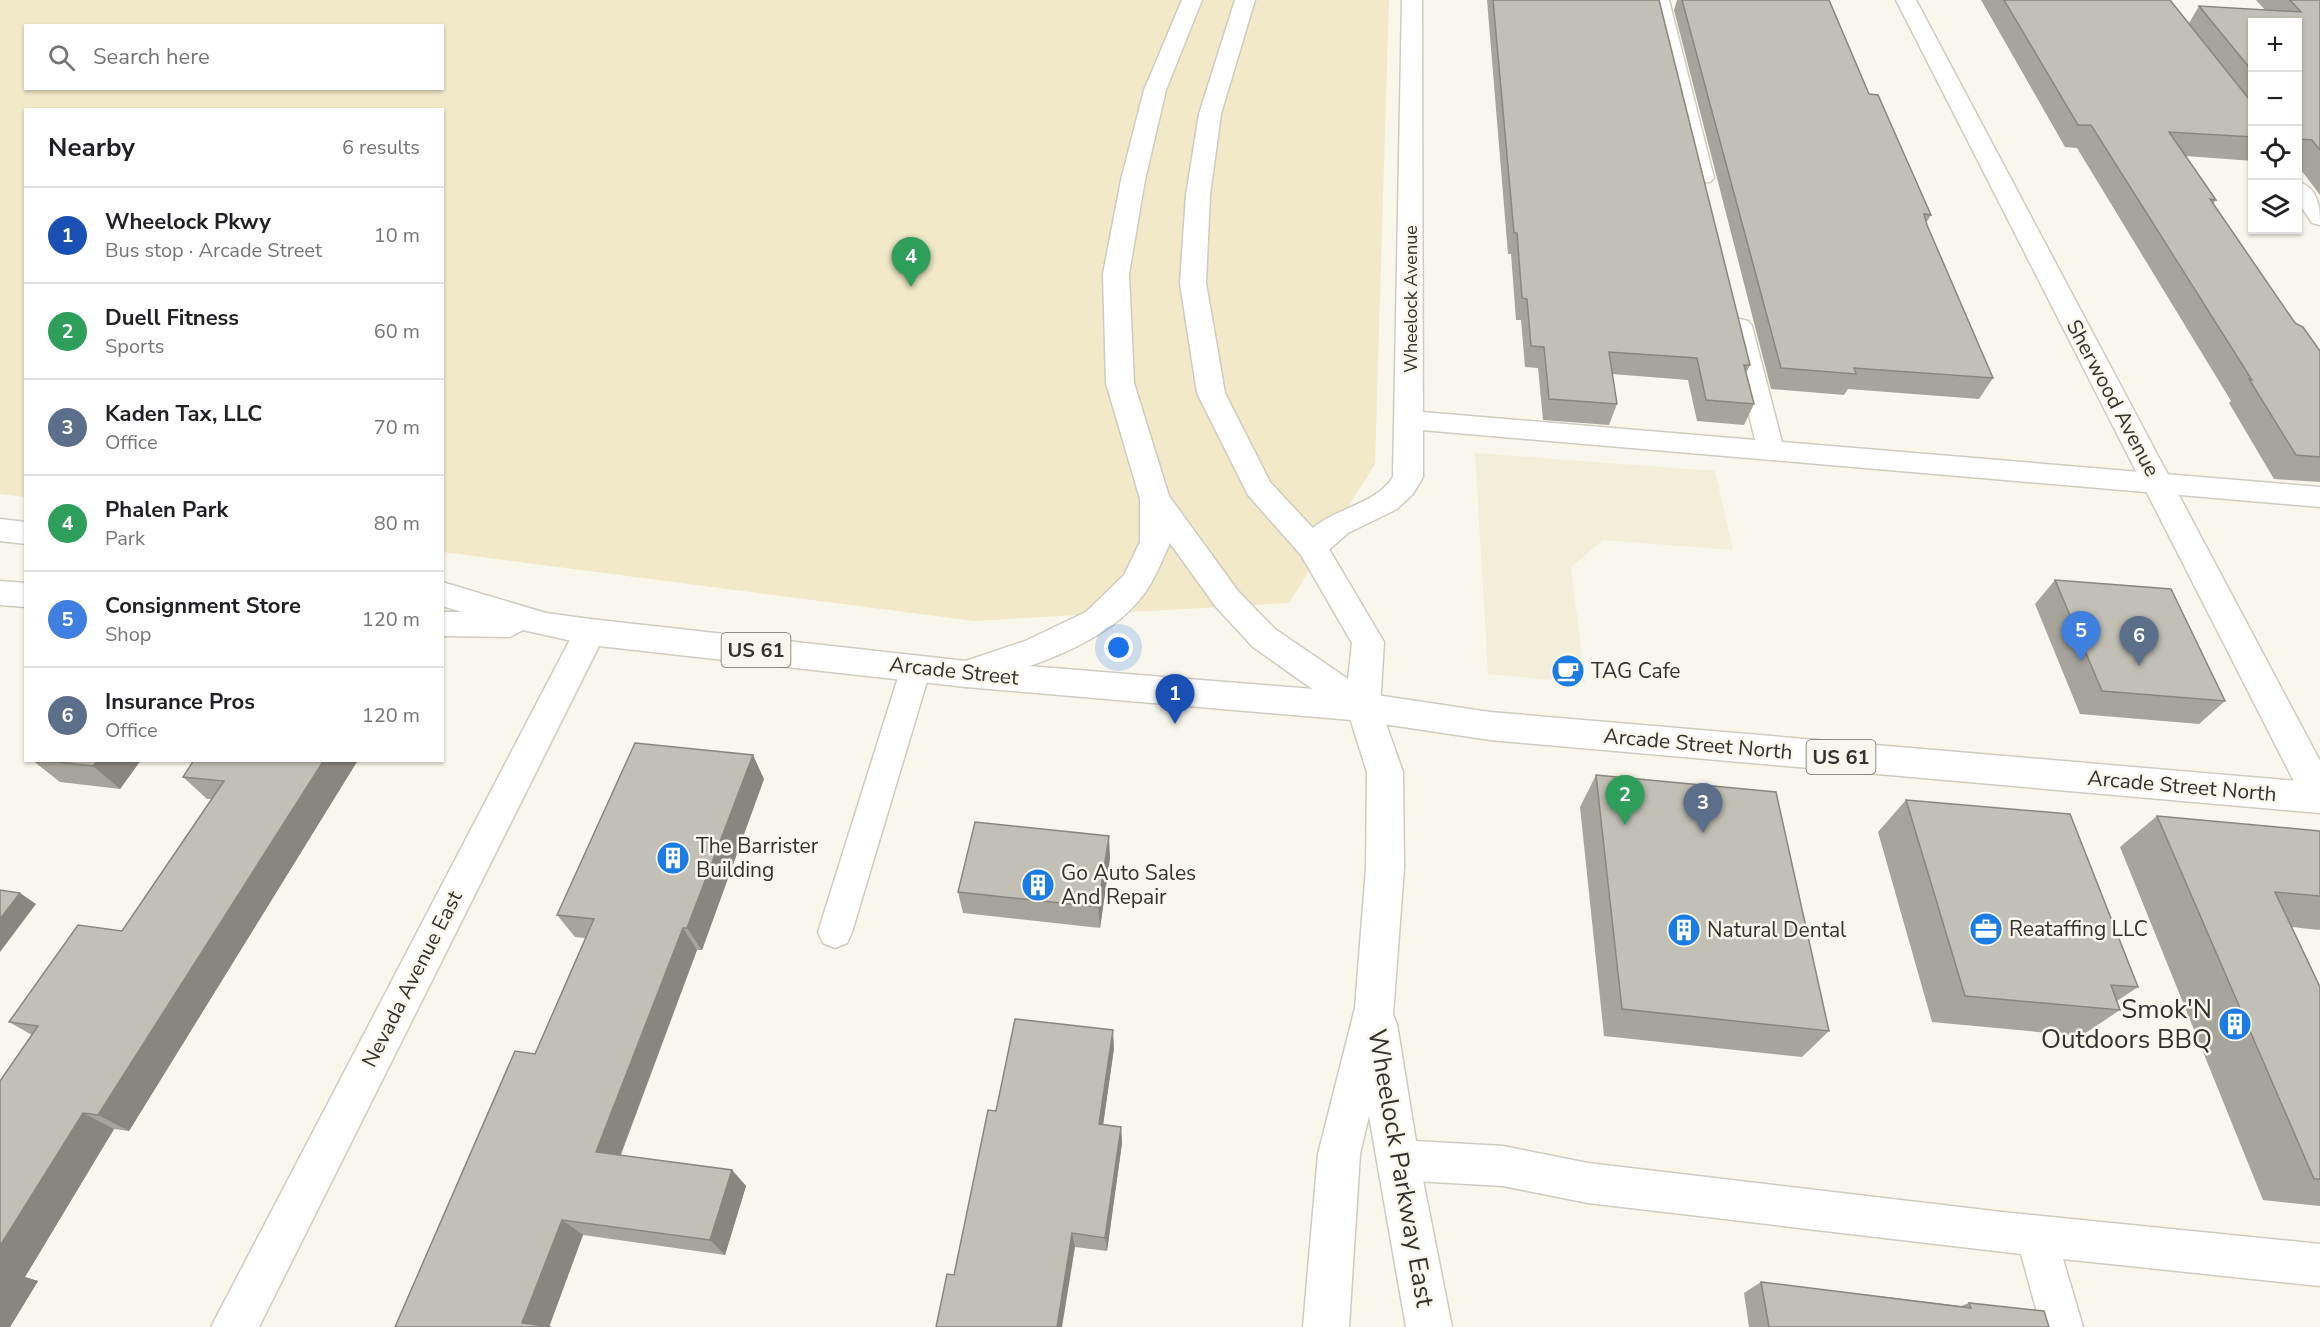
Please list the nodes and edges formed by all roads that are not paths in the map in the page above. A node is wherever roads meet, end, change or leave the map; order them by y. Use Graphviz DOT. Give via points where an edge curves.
graph roads {
  1 [pos="1192,0"];
  2 [pos="1245,0"];
  3 [pos="1412,0"];
  4 [pos="1660,0"];
  5 [pos="1906,0"];
  6 [pos="2302,193"];
  7 [pos="1708,197"];
  8 [pos="2320,218"];
  9 [pos="1734,301"];
  10 [pos="1410,420"];
  11 [pos="1771,452"];
  12 [pos="2159,485"];
  13 [pos="2320,497"];
  14 [pos="1155,499"];
  15 [pos="0,530"];
  16 [pos="24,533"];
  17 [pos="1312,547"];
  18 [pos="0,593"];
  19 [pos="444,595"];
  20 [pos="24,596"];
  21 [pos="444,624"];
  22 [pos="546,625"];
  23 [pos="590,632"];
  24 [pos="916,668"];
  25 [pos="966,674"];
  26 [pos="1364,707"];
  27 [pos="2320,797"];
  28 [pos="835,932"];
  29 [pos="1375,1008"];
  30 [pos="1397,1160"];
  31 [pos="2036,1236"];
  32 [pos="2320,1265"];
  33 [pos="234,1327"];
  34 [pos="1326,1327"];
  35 [pos="1429,1327"];
  36 [pos="2062,1327"];
  1 -- 14 [label="street" via="1155,90 1116,274 1119,383"];
  2 -- 17 [label="street" via="1210,114 1198,195 1193,282 1211,393 1258,488"];
  3 -- 10 [label="street, Wheelock Avenue"];
  4 -- 7 [label="lane"];
  5 -- 12 [label="street, Sherwood Avenue"];
  6 -- 8 [label="lane"];
  9 -- 11 [label="lane"];
  10 -- 11 [label="lane"];
  10 -- 17 [label="street, Wheelock Avenue" via="1410,464 1402,490 1391,500 1336,526"];
  11 -- 12 [label="lane"];
  12 -- 13 [label="lane"];
  12 -- 27 [label="street, Sherwood Avenue"];
  14 -- 25 [label="street" via="1155,542 1146,562 1136,582 1097,621 1037,650"];
  14 -- 26 [label="street" via="1227,599 1264,638"];
  15 -- 16 [label="street"];
  17 -- 26 [label="street" via="1368,642"];
  18 -- 20 [label="street"];
  19 -- 22 [label="street, Arcade Street / US 61"];
  21 -- 22 [label="street, Arcade Street / US 61"];
  22 -- 23 [label="street, Arcade Street / US 61"];
  23 -- 24 [label="street, Arcade Street / US 61"];
  23 -- 33 [label="street, Nevada Avenue East"];
  24 -- 25 [label="street, Arcade Street / US 61"];
  24 -- 28 [label="lane"];
  25 -- 26 [label="street, Arcade Street / US 61"];
  26 -- 27 [label="street, Arcade Street North / US 61" via="1490,726"];
  26 -- 29 [label="street" via="1385,772 1385,868"];
  29 -- 30 [label="street, Wheelock Parkway East"];
  29 -- 34 [label="street, Wheelock Parkway East" via="1339,1154"];
  30 -- 31 [label="lane" via="1503,1166 1588,1183"];
  30 -- 35 [label="street, Wheelock Parkway East"];
  31 -- 32 [label="lane"];
  31 -- 36 [label="lane"];
}
